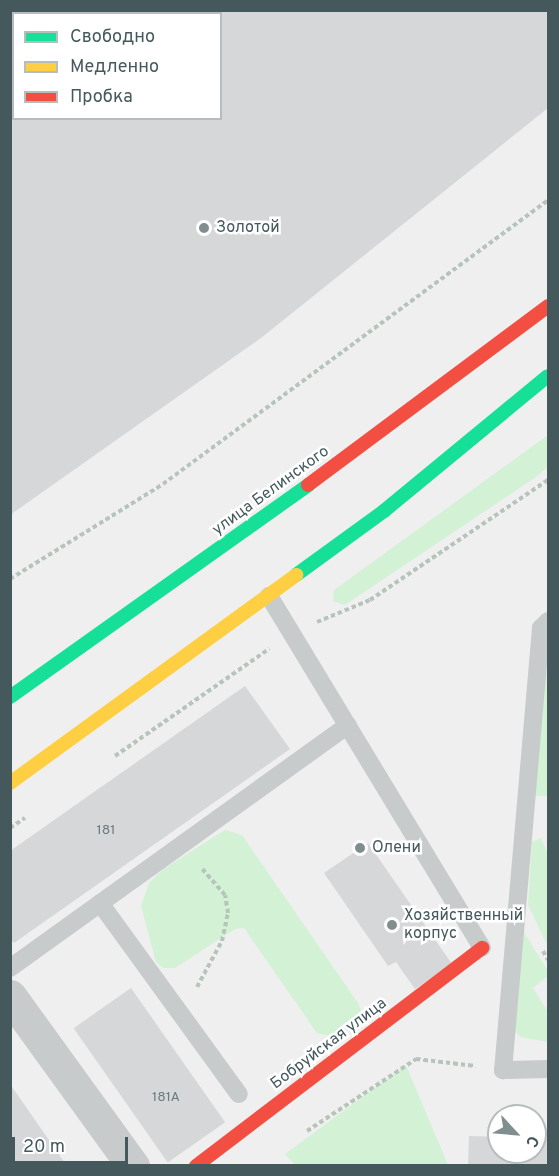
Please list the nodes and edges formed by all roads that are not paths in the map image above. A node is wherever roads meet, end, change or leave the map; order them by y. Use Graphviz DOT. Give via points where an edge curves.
graph roads {
  1 [pos="549,306"];
  2 [pos="549,376"];
  3 [pos="269,596"];
  4 [pos="549,621"];
  5 [pos="10,697"];
  6 [pos="348,725"];
  7 [pos="10,783"];
  8 [pos="100,903"];
  9 [pos="482,948"];
  10 [pos="10,969"];
  11 [pos="10,996"];
  12 [pos="549,1069"];
  13 [pos="239,1094"];
  14 [pos="133,1166"];
  15 [pos="196,1166"];
  1 -- 5 [label="main road, улица Белинского" via="274,510"];
  2 -- 3 [label="main road" via="384,511"];
  3 -- 6 [label="lane"];
  3 -- 7 [label="main road"];
  4 -- 12 [label="lane" via="541,628 503,1070"];
  6 -- 8 [label="lane"];
  6 -- 9 [label="lane"];
  8 -- 10 [label="lane"];
  8 -- 13 [label="lane"];
  9 -- 15 [label="main road, Бобруйская улица"];
  11 -- 14 [label="street"];
}
